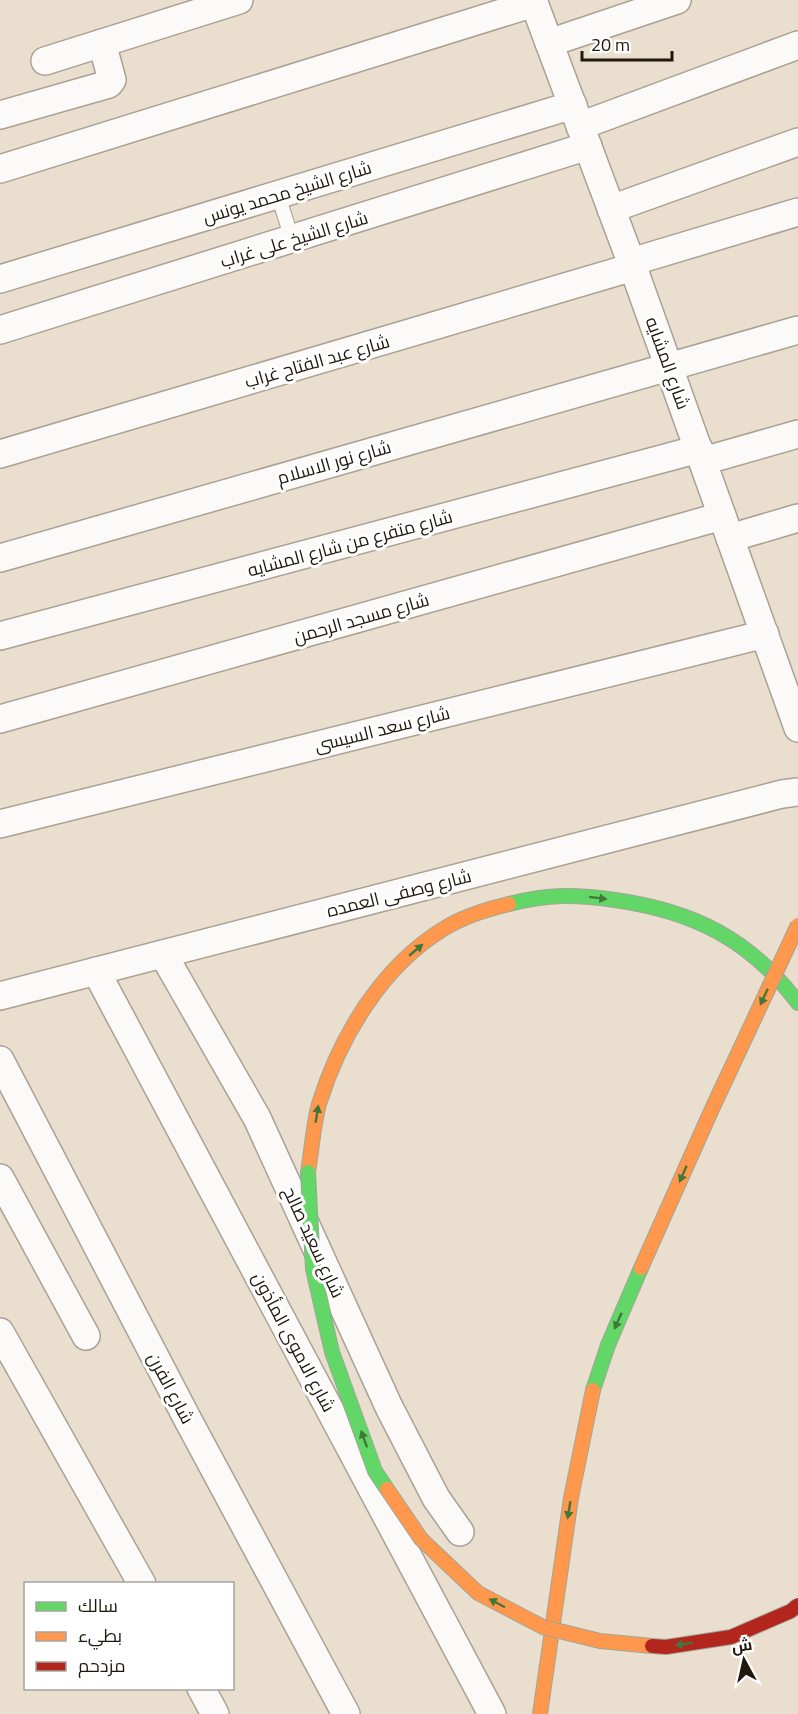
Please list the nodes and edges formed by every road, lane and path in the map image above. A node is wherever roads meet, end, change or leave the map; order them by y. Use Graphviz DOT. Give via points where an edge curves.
graph roads {
  1 [pos="239,0"];
  2 [pos="677,0"];
  3 [pos="534,1"];
  4 [pos="549,43"];
  5 [pos="102,44"];
  6 [pos="798,45"];
  7 [pos="45,62"];
  8 [pos="0,115"];
  9 [pos="580,126"];
  10 [pos="798,142"];
  11 [pos="0,169"];
  12 [pos="278,195"];
  13 [pos="611,209"];
  14 [pos="798,212"];
  15 [pos="292,239"];
  16 [pos="632,265"];
  17 [pos="0,279"];
  18 [pos="0,330"];
  19 [pos="798,330"];
  20 [pos="668,366"];
  21 [pos="798,434"];
  22 [pos="0,454"];
  23 [pos="701,455"];
  24 [pos="798,518"];
  25 [pos="726,527"];
  26 [pos="0,558"];
  27 [pos="765,634"];
  28 [pos="0,636"];
  29 [pos="0,719"];
  30 [pos="798,728"];
  31 [pos="798,792"];
  32 [pos="0,824"];
  33 [pos="798,925"];
  34 [pos="163,954"];
  35 [pos="96,971"];
  36 [pos="0,996"];
  37 [pos="798,1003"];
  38 [pos="0,1060"];
  39 [pos="0,1179"];
  40 [pos="0,1332"];
  41 [pos="86,1336"];
  42 [pos="460,1532"];
  43 [pos="141,1582"];
  44 [pos="798,1605"];
  45 [pos="202,1690"];
  46 [pos="215,1714"];
  47 [pos="346,1714"];
  48 [pos="492,1714"];
  49 [pos="540,1714"];
  1 -- 5 [label="street"];
  2 -- 4 [label="street"];
  3 -- 4 [label="street, شارع المشايه"];
  3 -- 11 [label="street"];
  4 -- 9 [label="street, شارع المشايه"];
  5 -- 7 [label="street"];
  5 -- 8 [label="street" via="110,84"];
  6 -- 9 [label="street"];
  9 -- 12 [label="street, شارع الشيخ محمد يونس"];
  9 -- 13 [label="street, شارع المشايه"];
  9 -- 15 [label="street, شارع الشيخ على غراب"];
  10 -- 13 [label="street"];
  12 -- 15 [label="lane"];
  12 -- 17 [label="street, شارع الشيخ محمد يونس"];
  13 -- 16 [label="street, شارع المشايه"];
  14 -- 16 [label="street, شارع عبد الفتاح غراب"];
  15 -- 18 [label="street, شارع الشيخ على غراب"];
  16 -- 20 [label="street, شارع المشايه"];
  16 -- 22 [label="street, شارع عبد الفتاح غراب"];
  19 -- 20 [label="street, شارع نور الاسلام"];
  20 -- 23 [label="street, شارع المشايه"];
  20 -- 26 [label="street, شارع نور الاسلام"];
  21 -- 23 [label="street, شارع متفرع من شارع المشايه"];
  23 -- 25 [label="street, شارع المشايه"];
  23 -- 28 [label="street, شارع متفرع من شارع المشايه"];
  24 -- 25 [label="street, شارع مسجد الرحمن"];
  25 -- 27 [label="street, شارع المشايه"];
  25 -- 29 [label="street, شارع مسجد الرحمن"];
  27 -- 30 [label="street, شارع المشايه"];
  27 -- 32 [label="street, شارع سعد السيسى"];
  31 -- 34 [label="street, شارع وصفى العمده"];
  33 -- 49 [label="highway, one-way, bridge" via="608,1344 584,1424"];
  34 -- 35 [label="street, شارع وصفى العمده"];
  34 -- 42 [label="street, شارع سعيد صالح" via="256,1118 389,1407 436,1498"];
  35 -- 36 [label="street, شارع وصفى العمده"];
  35 -- 48 [label="street, شارع الاموى المأذون"];
  44 -- 37 [label="highway, one-way, bridge" via="731,1637 666,1647 600,1641 543,1627 478,1593 421,1539 375,1471 332,1352 313,1269 308,1172 319,1105 346,1037 382,983 414,950 446,927 500,905 566,895 670,909 713,927 759,958"];
  38 -- 47 [label="street, شارع الفرن"];
  39 -- 41 [label="street"];
  40 -- 43 [label="street"];
  45 -- 46 [label="street"];
}
